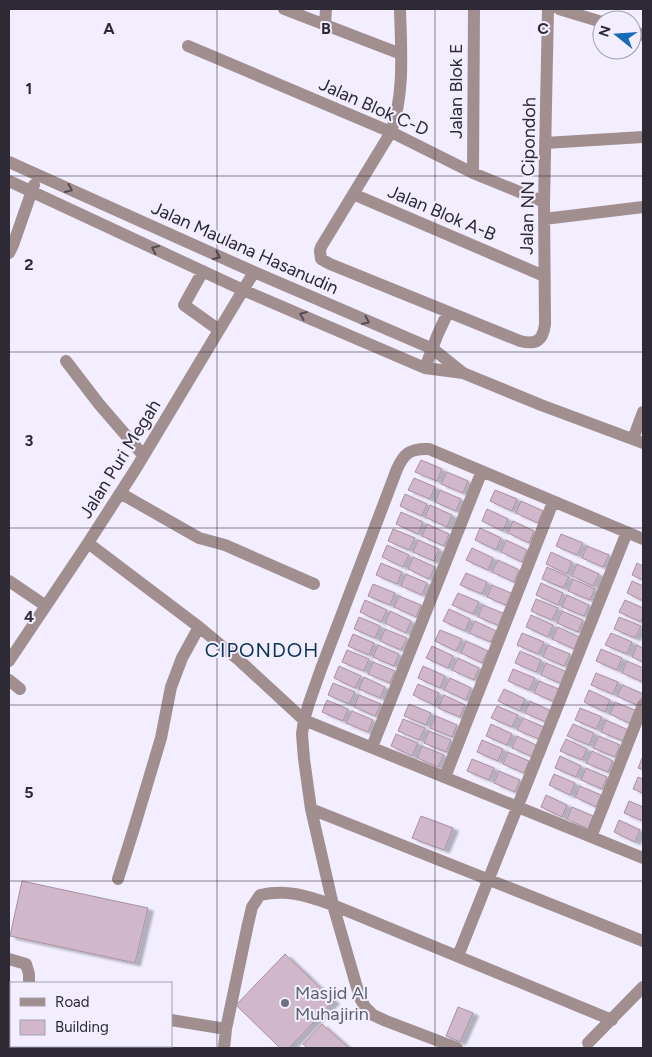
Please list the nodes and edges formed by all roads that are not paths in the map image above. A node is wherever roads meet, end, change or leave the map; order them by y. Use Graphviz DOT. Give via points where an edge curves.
graph roads {
  1 [pos="284,9"];
  2 [pos="326,9"];
  3 [pos="400,9"];
  4 [pos="474,9"];
  5 [pos="548,9"];
  6 [pos="558,9"];
  7 [pos="592,19"];
  8 [pos="325,24"];
  9 [pos="188,46"];
  10 [pos="401,54"];
  11 [pos="391,132"];
  12 [pos="643,137"];
  13 [pos="545,143"];
  14 [pos="9,162"];
  15 [pos="474,172"];
  16 [pos="38,175"];
  17 [pos="9,181"];
  18 [pos="353,194"];
  19 [pos="30,197"];
  20 [pos="544,202"];
  21 [pos="643,207"];
  22 [pos="544,219"];
  23 [pos="145,223"];
  24 [pos="138,241"];
  25 [pos="9,253"];
  26 [pos="254,272"];
  27 [pos="201,275"];
  28 [pos="544,276"];
  29 [pos="241,294"];
  30 [pos="448,312"];
  31 [pos="222,326"];
  32 [pos="433,349"];
  33 [pos="66,361"];
  34 [pos="425,368"];
  35 [pos="463,372"];
  36 [pos="643,412"];
  37 [pos="637,438"];
  38 [pos="143,455"];
  39 [pos="482,471"];
  40 [pos="120,493"];
  41 [pos="553,502"];
  42 [pos="627,532"];
  43 [pos="643,539"];
  44 [pos="88,543"];
  45 [pos="9,581"];
  46 [pos="314,584"];
  47 [pos="46,606"];
  48 [pos="199,627"];
  49 [pos="9,661"];
  50 [pos="9,680"];
  51 [pos="20,689"];
  52 [pos="643,705"];
  53 [pos="304,720"];
  54 [pos="372,747"];
  55 [pos="445,777"];
  56 [pos="518,807"];
  57 [pos="311,809"];
  58 [pos="590,837"];
  59 [pos="643,858"];
  60 [pos="118,879"];
  61 [pos="488,880"];
  62 [pos="333,905"];
  63 [pos="643,941"];
  64 [pos="458,956"];
  65 [pos="9,959"];
  66 [pos="29,982"];
  67 [pos="643,987"];
  68 [pos="172,1020"];
  69 [pos="612,1020"];
  70 [pos="226,1030"];
  71 [pos="588,1043"];
  72 [pos="224,1048"];
  73 [pos="457,1048"];
  1 -- 8 [label="street"];
  2 -- 8 [label="street"];
  3 -- 10 [label="street"];
  4 -- 15 [label="street, Jalan Blok E"];
  5 -- 13 [label="street, Jalan NN Cipondoh"];
  6 -- 7 [label="street"];
  8 -- 10 [label="street"];
  9 -- 11 [label="street, Jalan Blok C-D"];
  10 -- 11 [label="street" via="399,98"];
  11 -- 15 [label="street, Jalan Blok C-D"];
  11 -- 18 [label="street"];
  12 -- 13 [label="street"];
  13 -- 20 [label="street, Jalan NN Cipondoh"];
  14 -- 16 [label="street, Jalan Maulana Hasanudin"];
  15 -- 20 [label="street, Jalan Blok C-D"];
  16 -- 19 [label="street"];
  16 -- 23 [label="street, Jalan Maulana Hasanudin, one-way"];
  17 -- 19 [label="street, Jalan Maulana Hasanudin"];
  18 -- 28 [label="street, Jalan Blok A-B"];
  18 -- 30 [label="street" via="321,247 321,259"];
  19 -- 24 [label="street, Jalan Maulana Hasanudin"];
  19 -- 25 [label="street"];
  20 -- 22 [label="street, Jalan NN Cipondoh"];
  21 -- 22 [label="street"];
  22 -- 28 [label="street, Jalan NN Cipondoh"];
  23 -- 24 [label="street"];
  23 -- 26 [label="street, Jalan Maulana Hasanudin, one-way"];
  27 -- 24 [label="street, Jalan Maulana Hasanudin, one-way"];
  26 -- 29 [label="street, Jalan Puri Megah"];
  26 -- 32 [label="street, Jalan Maulana Hasanudin, one-way"];
  27 -- 29 [label="street, Jalan Maulana Hasanudin"];
  27 -- 31 [label="street" via="184,305"];
  28 -- 30 [label="street, Jalan NN Cipondoh" via="545,324 543,337 537,341 520,341"];
  29 -- 31 [label="street, Jalan Puri Megah"];
  34 -- 29 [label="street, Jalan Maulana Hasanudin, one-way"];
  30 -- 32 [label="street"];
  31 -- 38 [label="street, Jalan Puri Megah"];
  32 -- 34 [label="street"];
  32 -- 35 [label="street, Jalan Maulana Hasanudin"];
  33 -- 38 [label="street"];
  34 -- 35 [label="street, Jalan Maulana Hasanudin"];
  35 -- 37 [label="street, Jalan Maulana Hasanudin" via="541,405"];
  36 -- 37 [label="street"];
  38 -- 40 [label="street, Jalan Puri Megah"];
  39 -- 41 [label="street"];
  39 -- 53 [label="street" via="429,449 418,448 400,460"];
  39 -- 54 [label="street"];
  40 -- 44 [label="street, Jalan Puri Megah"];
  40 -- 46 [label="street" via="199,538 225,545"];
  41 -- 42 [label="street"];
  41 -- 55 [label="street"];
  42 -- 43 [label="street"];
  42 -- 56 [label="street"];
  44 -- 47 [label="street, Jalan Puri Megah"];
  44 -- 48 [label="street"];
  45 -- 47 [label="street"];
  47 -- 49 [label="street, Jalan Puri Megah"];
  48 -- 53 [label="street"];
  48 -- 60 [label="street" via="171,687 161,738"];
  50 -- 51 [label="street"];
  52 -- 58 [label="street"];
  53 -- 54 [label="street"];
  53 -- 57 [label="street" via="303,751"];
  54 -- 55 [label="street"];
  55 -- 56 [label="street"];
  56 -- 58 [label="street"];
  56 -- 61 [label="street"];
  57 -- 61 [label="street"];
  57 -- 62 [label="street"];
  58 -- 59 [label="street"];
  61 -- 63 [label="street"];
  61 -- 64 [label="street"];
  62 -- 64 [label="street"];
  62 -- 70 [label="street" via="299,894 272,892 260,895 252,907"];
  62 -- 73 [label="street" via="365,1007 386,1021"];
  64 -- 69 [label="street"];
  65 -- 66 [label="street" via="26,964"];
  67 -- 69 [label="street"];
  68 -- 70 [label="street"];
  69 -- 71 [label="street"];
  70 -- 72 [label="street"];
}
